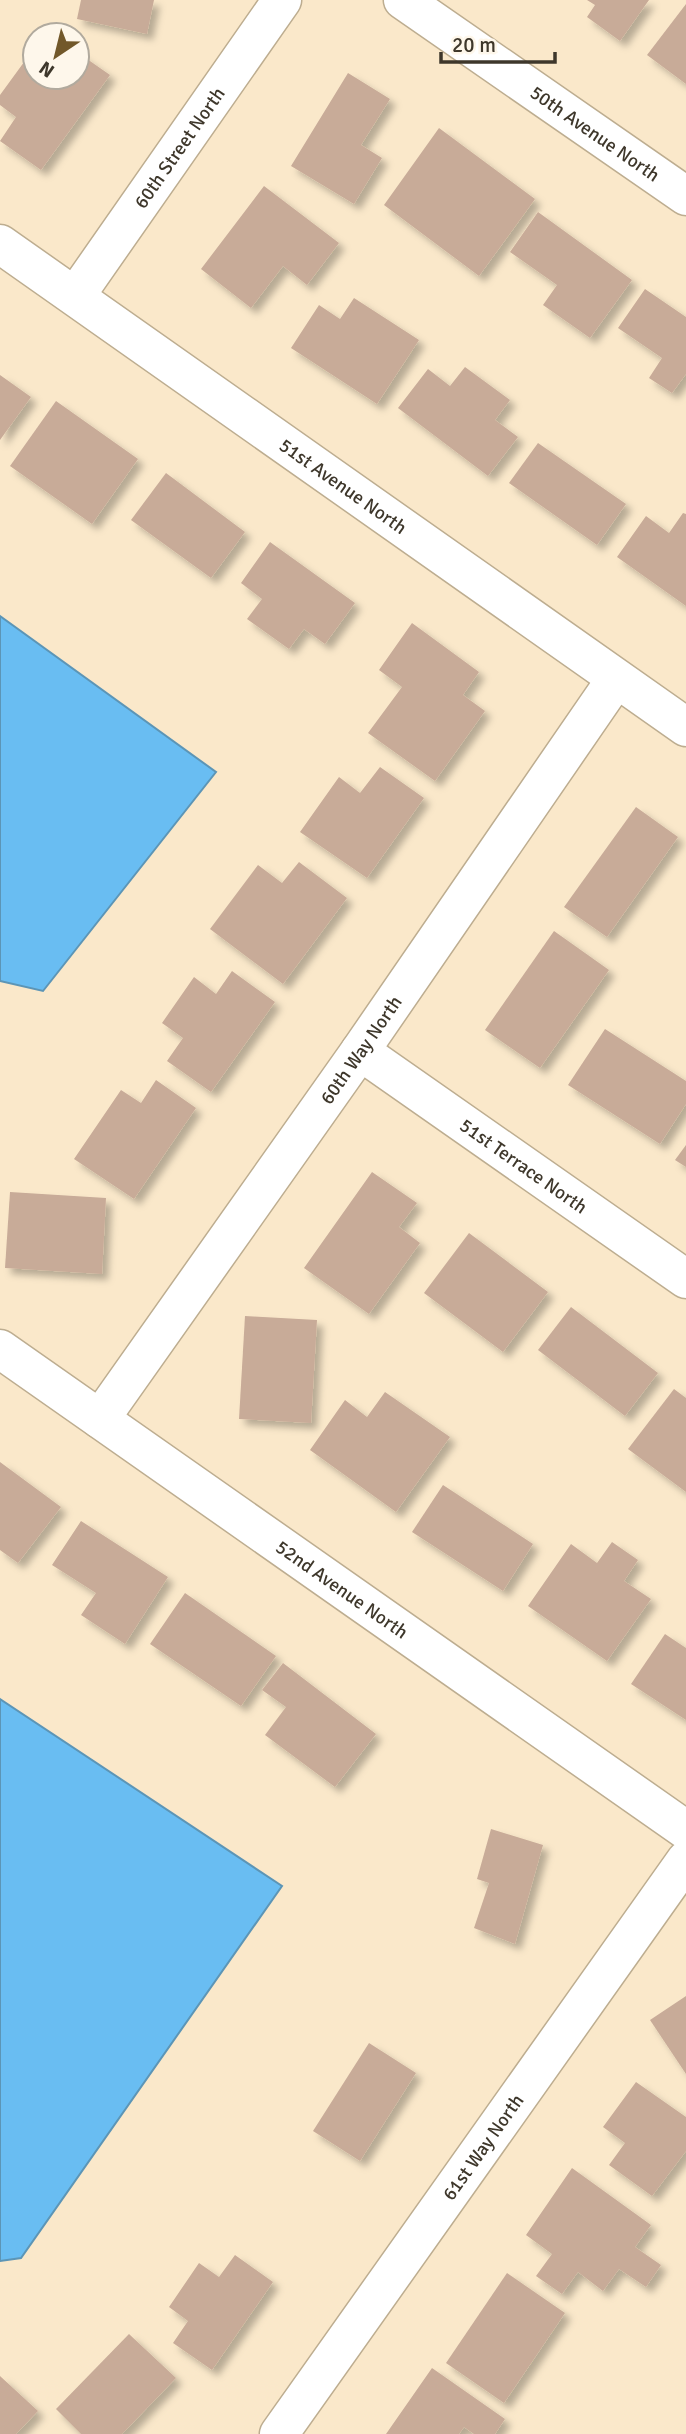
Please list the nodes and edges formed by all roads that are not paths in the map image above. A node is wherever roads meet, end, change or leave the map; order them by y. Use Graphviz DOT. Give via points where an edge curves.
graph roads {
  1 [pos="282,0"];
  2 [pos="403,0"];
  3 [pos="686,196"];
  4 [pos="0,244"];
  5 [pos="76,295"];
  6 [pos="616,679"];
  7 [pos="686,727"];
  8 [pos="360,1051"];
  9 [pos="686,1279"];
  10 [pos="0,1349"];
  11 [pos="100,1419"];
  12 [pos="686,1829"];
  13 [pos="686,1860"];
  14 [pos="279,2434"];
  1 -- 5 [label="street, 60th Street North"];
  2 -- 3 [label="street, 50th Avenue North"];
  4 -- 5 [label="street, 51st Avenue North"];
  5 -- 6 [label="street, 51st Avenue North"];
  6 -- 7 [label="street, 51st Avenue North"];
  6 -- 8 [label="street, 60th Way North"];
  8 -- 9 [label="street, 51st Terrace North"];
  8 -- 11 [label="street, 60th Way North"];
  10 -- 11 [label="street, 52nd Avenue North"];
  11 -- 12 [label="street, 52nd Avenue North"];
  13 -- 14 [label="street, 61st Way North"];
}
